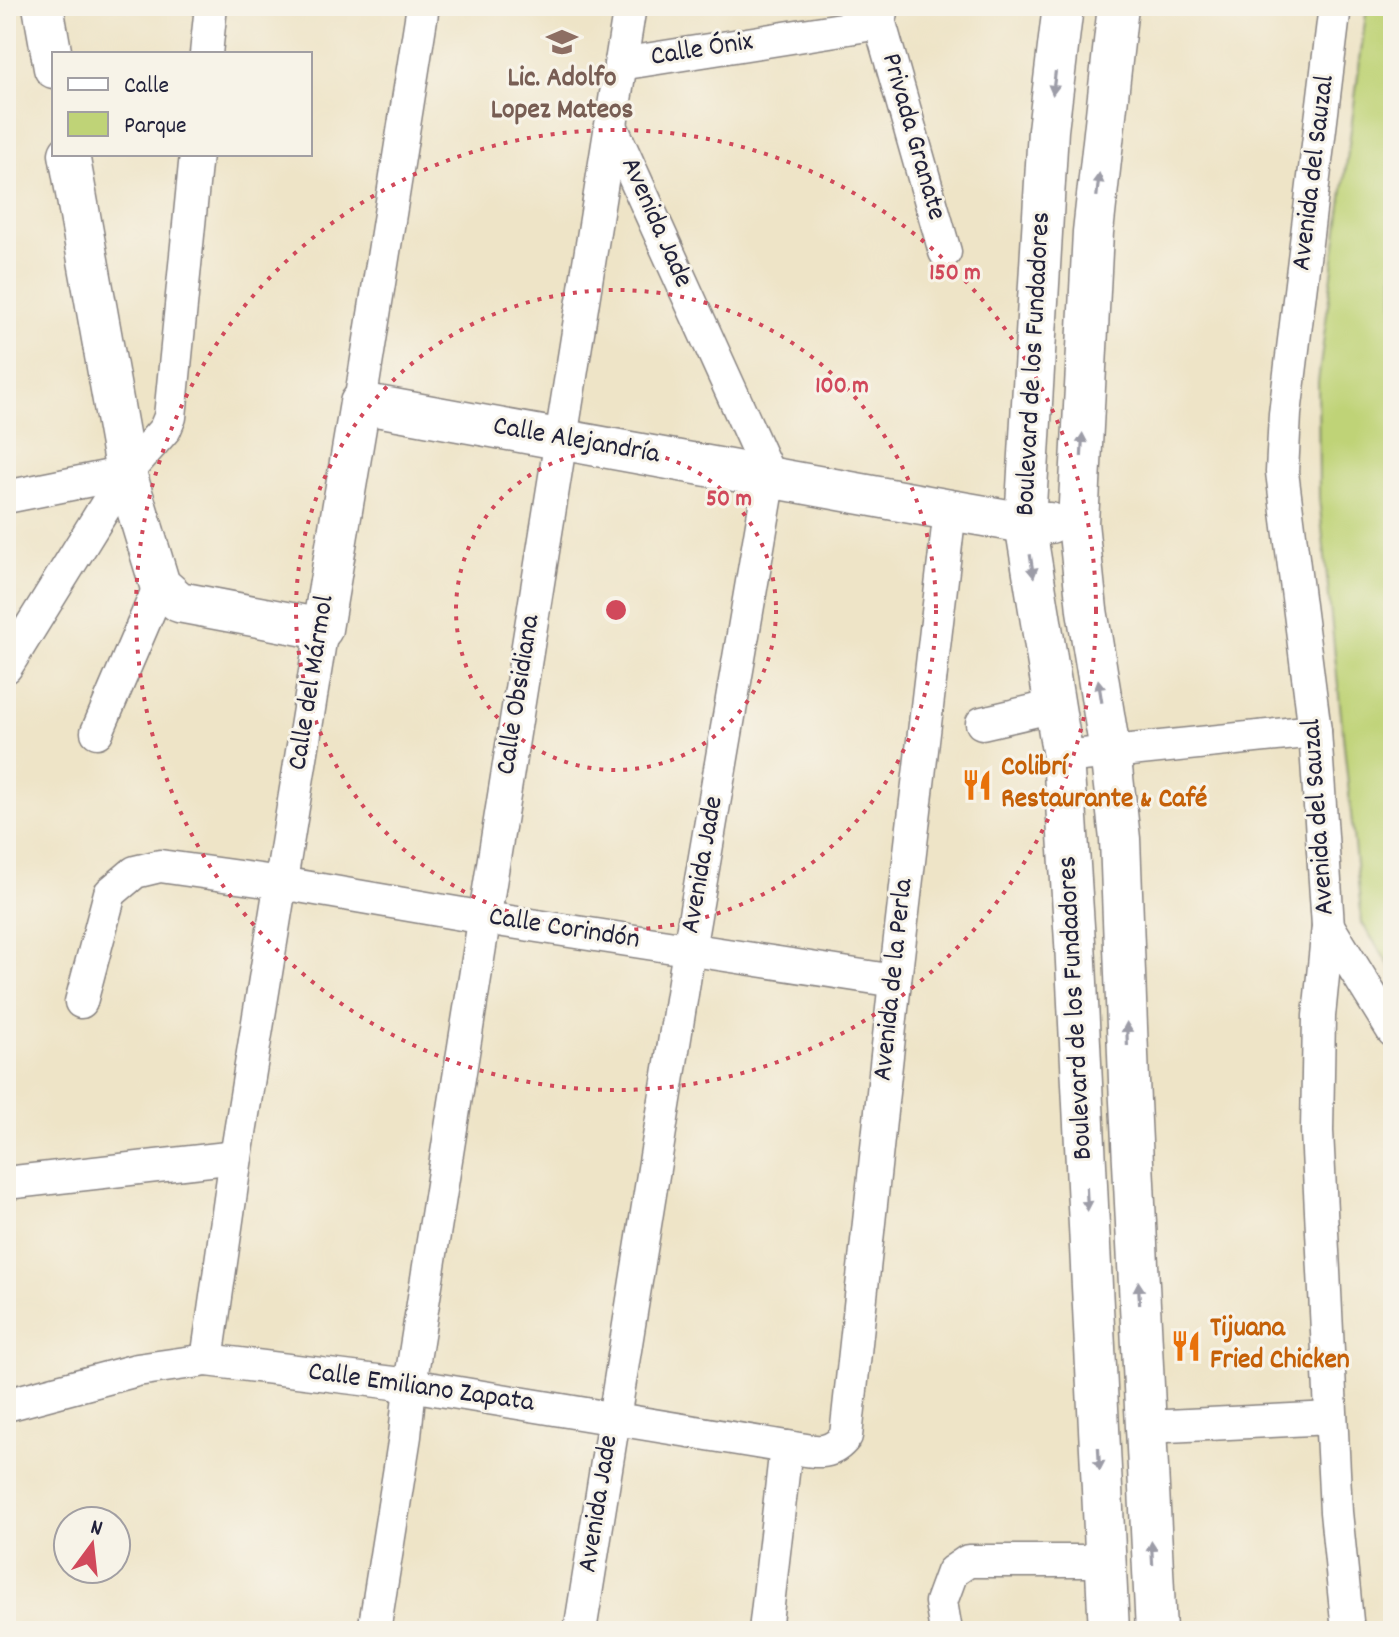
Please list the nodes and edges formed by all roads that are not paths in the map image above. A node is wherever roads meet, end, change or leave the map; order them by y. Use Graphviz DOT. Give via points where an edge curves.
graph roads {
  1 [pos="43,6"];
  2 [pos="211,6"];
  3 [pos="423,6"];
  4 [pos="630,6"];
  5 [pos="1063,6"];
  6 [pos="1118,6"];
  7 [pos="1335,6"];
  8 [pos="881,14"];
  9 [pos="206,52"];
  10 [pos="52,57"];
  11 [pos="620,64"];
  12 [pos="612,128"];
  13 [pos="69,156"];
  14 [pos="196,156"];
  15 [pos="945,252"];
  16 [pos="360,403"];
  17 [pos="560,440"];
  18 [pos="126,473"];
  19 [pos="770,477"];
  20 [pos="6,497"];
  21 [pos="950,510"];
  22 [pos="1025,523"];
  23 [pos="1078,523"];
  24 [pos="160,585"];
  25 [pos="322,629"];
  26 [pos="6,667"];
  27 [pos="1055,706"];
  28 [pos="982,723"];
  29 [pos="1315,731"];
  30 [pos="97,732"];
  31 [pos="1110,751"];
  32 [pos="1063,757"];
  33 [pos="281,883"];
  34 [pos="485,918"];
  35 [pos="1328,926"];
  36 [pos="689,950"];
  37 [pos="895,981"];
  38 [pos="81,1002"];
  39 [pos="1393,1031"];
  40 [pos="236,1157"];
  41 [pos="6,1183"];
  42 [pos="207,1360"];
  43 [pos="410,1385"];
  44 [pos="6,1405"];
  45 [pos="1331,1418"];
  46 [pos="613,1419"];
  47 [pos="1146,1427"];
  48 [pos="786,1447"];
  49 [pos="837,1447"];
  50 [pos="1105,1561"];
  51 [pos="1101,1630"];
  52 [pos="374,1631"];
  53 [pos="580,1631"];
  54 [pos="765,1631"];
  55 [pos="946,1631"];
  56 [pos="1156,1631"];
  57 [pos="1348,1631"];
  1 -- 10 [label="main road"];
  2 -- 9 [label="street"];
  3 -- 16 [label="street, Calle del Mármol"];
  4 -- 11 [label="street, Calle Obsidiana"];
  5 -- 22 [label="main road, Boulevard de los Fundadores, one-way" via="1048,130"];
  23 -- 6 [label="main road, Boulevard de los Fundadores, one-way" via="1093,232"];
  7 -- 29 [label="street, Avenida del Sauzal" via="1282,472"];
  8 -- 11 [label="street, Calle Ónix"];
  8 -- 15 [label="street, Privada Granate"];
  11 -- 12 [label="street, Calle Obsidiana"];
  12 -- 17 [label="street, Calle Obsidiana"];
  12 -- 19 [label="street, Avenida Jade"];
  13 -- 18 [label="main road"];
  14 -- 18 [label="street" via="170,417"];
  16 -- 17 [label="main road, Calle Alejandría"];
  16 -- 25 [label="main road, Calle del Mármol"];
  17 -- 19 [label="main road, Calle Alejandría"];
  17 -- 34 [label="street, Calle Obsidiana"];
  18 -- 20 [label="street"];
  18 -- 24 [label="main road"];
  18 -- 26 [label="street"];
  19 -- 21 [label="main road, Calle Alejandría"];
  19 -- 36 [label="street, Avenida Jade"];
  21 -- 22 [label="main road, Calle Alejandría"];
  21 -- 37 [label="street, Avenida de la Perla"];
  22 -- 23 [label="main road, Calle Alejandría"];
  22 -- 27 [label="main road, Boulevard de los Fundadores, one-way"];
  31 -- 23 [label="main road, Boulevard de los Fundadores, one-way"];
  24 -- 25 [label="main road" via="179,602"];
  24 -- 30 [label="street"];
  25 -- 33 [label="street, Calle del Mármol"];
  27 -- 28 [label="street"];
  27 -- 32 [label="main road, Boulevard de los Fundadores"];
  29 -- 31 [label="street"];
  29 -- 35 [label="street, Avenida del Sauzal"];
  31 -- 32 [label="street"];
  47 -- 31 [label="main road, Boulevard de los Fundadores, one-way" via="1120,839"];
  32 -- 50 [label="main road, Boulevard de los Fundadores, one-way"];
  33 -- 34 [label="street, Calle Corindón"];
  33 -- 38 [label="street, Calle Corindón" via="160,866 135,872 110,893"];
  33 -- 40 [label="street, Calle del Mármol"];
  34 -- 36 [label="street, Calle Corindón"];
  34 -- 43 [label="street, Calle Obsidiana"];
  35 -- 39 [label="street"];
  35 -- 45 [label="street, Avenida del Sauzal" via="1319,1016 1317,1131"];
  36 -- 37 [label="street, Calle Corindón"];
  36 -- 46 [label="street, Avenida Jade"];
  37 -- 49 [label="street, Avenida de la Perla" via="846,1436"];
  40 -- 41 [label="street"];
  40 -- 42 [label="street, Calle del Mármol"];
  42 -- 43 [label="street, Calle Emiliano Zapata"];
  42 -- 44 [label="street, Calle Emiliano Zapata" via="137,1370"];
  43 -- 46 [label="street, Calle Emiliano Zapata"];
  43 -- 52 [label="street, Calle Obsidiana"];
  45 -- 47 [label="street"];
  45 -- 57 [label="street, Avenida del Sauzal"];
  46 -- 48 [label="street, Calle Emiliano Zapata"];
  46 -- 53 [label="street, Avenida Jade"];
  56 -- 47 [label="main road, Boulevard de los Fundadores, one-way"];
  48 -- 49 [label="street, Calle Emiliano Zapata"];
  48 -- 54 [label="street"];
  50 -- 51 [label="main road, Boulevard de los Fundadores"];
  50 -- 55 [label="street" via="968,1561 952,1572 941,1602"];
}
